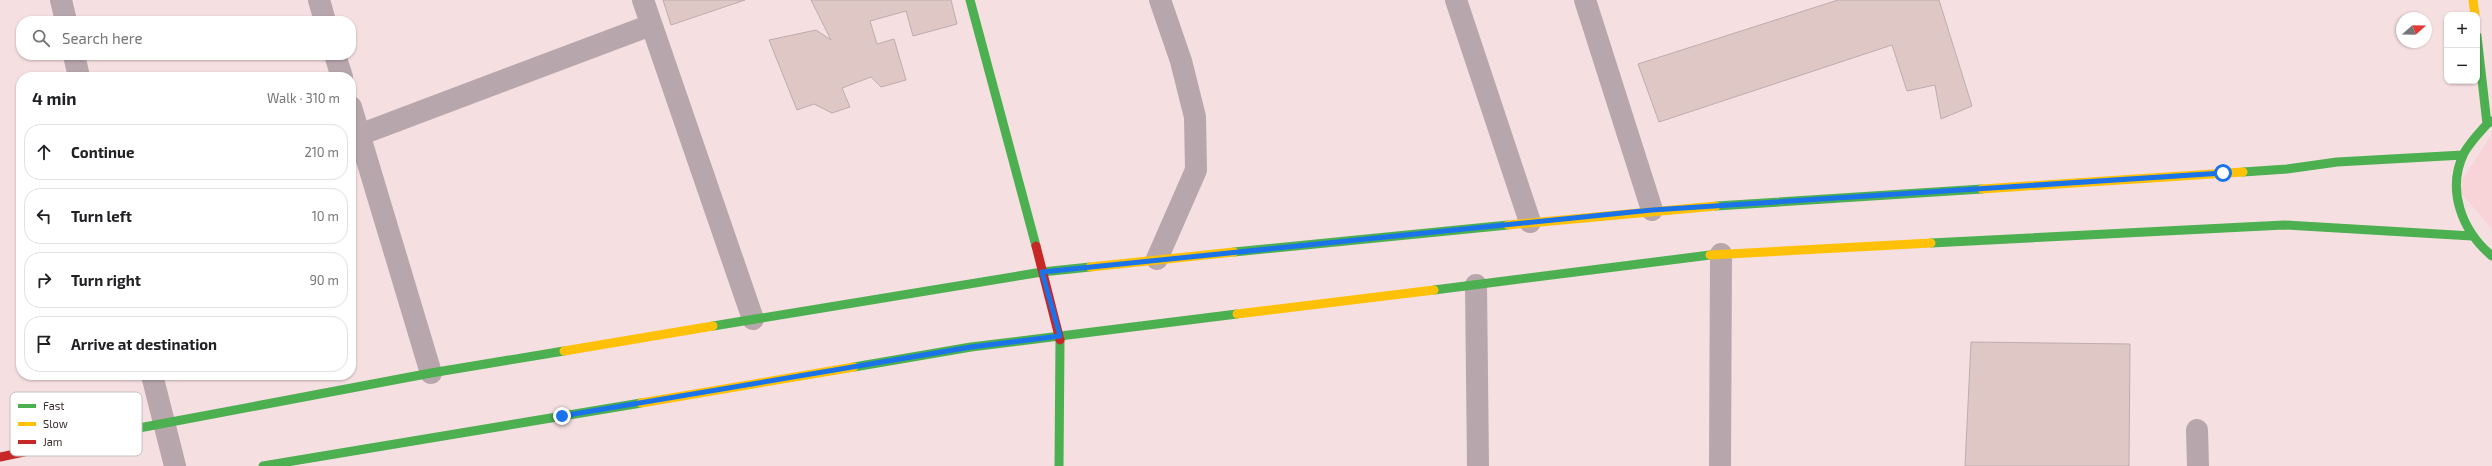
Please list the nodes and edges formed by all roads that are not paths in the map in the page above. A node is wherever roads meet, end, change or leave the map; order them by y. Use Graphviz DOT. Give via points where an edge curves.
graph roads {
  1 [pos="60,0"];
  2 [pos="319,0"];
  3 [pos="643,0"];
  4 [pos="970,0"];
  5 [pos="1160,0"];
  6 [pos="1456,0"];
  7 [pos="1585,0"];
  8 [pos="2473,0"];
  9 [pos="2475,12"];
  10 [pos="65,16"];
  11 [pos="324,16"];
  12 [pos="651,25"];
  13 [pos="2479,48"];
  14 [pos="75,60"];
  15 [pos="337,60"];
  16 [pos="78,72"];
  17 [pos="341,72"];
  18 [pos="2490,122"];
  19 [pos="356,124"];
  20 [pos="359,135"];
  21 [pos="2463,155"];
  22 [pos="1652,210"];
  23 [pos="1530,222"];
  24 [pos="2472,236"];
  25 [pos="1721,254"];
  26 [pos="2492,256"];
  27 [pos="1157,259"];
  28 [pos="1042,272"];
  29 [pos="1476,284"];
  30 [pos="753,319"];
  31 [pos="1060,336"];
  32 [pos="431,373"];
  33 [pos="153,380"];
  34 [pos="164,423"];
  35 [pos="142,428"];
  36 [pos="2198,430"];
  37 [pos="10,455"];
  38 [pos="0,457"];
  39 [pos="175,466"];
  40 [pos="263,466"];
  41 [pos="1059,466"];
  42 [pos="1478,466"];
  43 [pos="1720,466"];
  44 [pos="2198,466"];
  1 -- 10 [label="street"];
  2 -- 11 [label="street"];
  3 -- 12 [label="street"];
  4 -- 28 [label="main road"];
  5 -- 27 [label="street" via="1181,61 1195,117 1196,170"];
  6 -- 23 [label="street"];
  7 -- 22 [label="street"];
  8 -- 9 [label="main road"];
  12 -- 20 [label="street"];
  12 -- 30 [label="street"];
  13 -- 18 [label="main road"];
  14 -- 16 [label="street"];
  15 -- 17 [label="street"];
  18 -- 21 [label="main road"];
  19 -- 20 [label="street"];
  20 -- 32 [label="street"];
  21 -- 22 [label="main road"];
  21 -- 24 [label="main road" via="2457,188 2461,214"];
  22 -- 23 [label="main road"];
  23 -- 27 [label="main road"];
  24 -- 25 [label="main road" via="2284,224"];
  24 -- 26 [label="main road"];
  25 -- 29 [label="main road"];
  25 -- 43 [label="street"];
  27 -- 28 [label="main road"];
  28 -- 30 [label="main road"];
  28 -- 31 [label="main road"];
  29 -- 31 [label="main road"];
  29 -- 42 [label="street"];
  30 -- 32 [label="main road"];
  31 -- 40 [label="main road" via="971,347"];
  31 -- 41 [label="main road"];
  32 -- 34 [label="main road"];
  33 -- 34 [label="street"];
  34 -- 35 [label="main road"];
  34 -- 39 [label="street"];
  36 -- 44 [label="street"];
  37 -- 38 [label="main road"];
}
